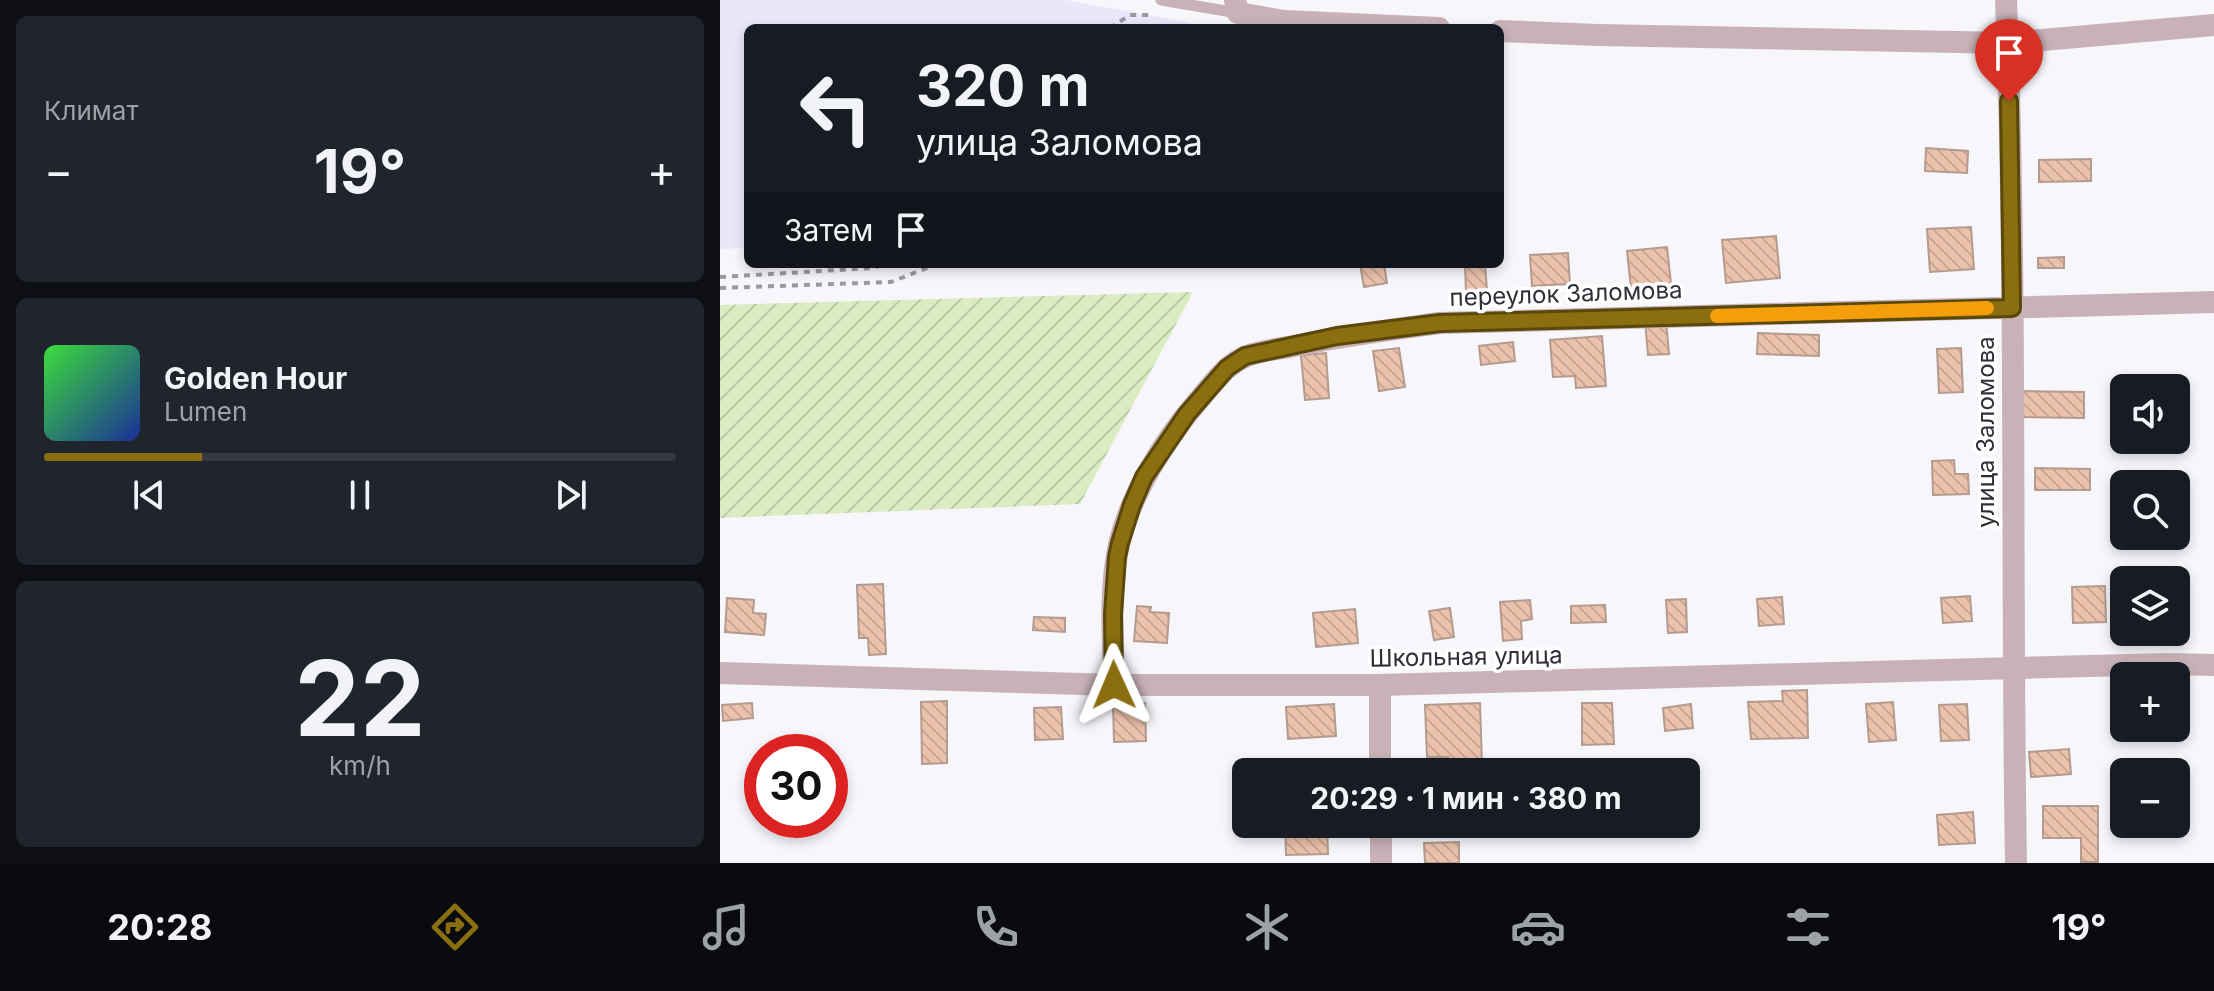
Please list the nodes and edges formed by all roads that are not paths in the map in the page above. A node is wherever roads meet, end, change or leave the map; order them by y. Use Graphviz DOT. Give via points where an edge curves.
graph roads {
  1 [pos="1161,0"];
  2 [pos="2006,0"];
  3 [pos="1236,6"];
  4 [pos="1350,24"];
  5 [pos="2214,25"];
  6 [pos="1504,31"];
  7 [pos="2008,43"];
  8 [pos="2214,302"];
  9 [pos="2012,308"];
  10 [pos="2214,665"];
  11 [pos="2013,668"];
  12 [pos="720,673"];
  13 [pos="1114,685"];
  14 [pos="1380,685"];
  15 [pos="1380,758"];
  16 [pos="1381,838"];
  17 [pos="1381,863"];
  18 [pos="2016,863"];
  1 -- 3 [label="lane"];
  2 -- 7 [label="street, улица Заломова"];
  3 -- 4 [label="street" via="1284,21"];
  5 -- 7 [label="street"];
  6 -- 7 [label="street"];
  7 -- 9 [label="street, улица Заломова"];
  8 -- 9 [label="street, переулок Заломова"];
  9 -- 11 [label="street, улица Заломова"];
  9 -- 13 [label="street, переулок Заломова" via="1440,323 1337,336 1245,356 1227,368 1187,414 1144,477 1132,505 1117,557"];
  10 -- 11 [label="street, Школьная улица"];
  11 -- 14 [label="street, Школьная улица"];
  11 -- 18 [label="street, улица Заломова"];
  12 -- 13 [label="street, Школьная улица"];
  13 -- 14 [label="street, Школьная улица"];
  14 -- 15 [label="street"];
  16 -- 17 [label="street"];
}
